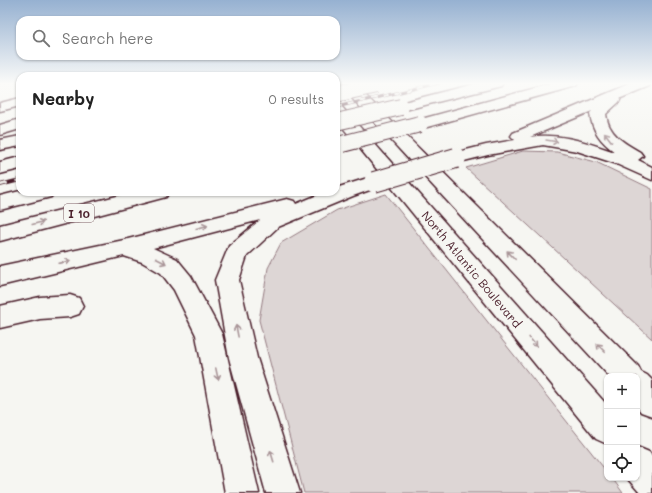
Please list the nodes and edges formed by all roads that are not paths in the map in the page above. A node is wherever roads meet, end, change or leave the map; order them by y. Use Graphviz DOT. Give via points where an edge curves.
graph roads {
  1 [pos="367,106"];
  2 [pos="405,106"];
  3 [pos="486,106"];
  4 [pos="592,106"];
  5 [pos="606,106"];
  6 [pos="340,114"];
  7 [pos="340,121"];
  8 [pos="16,125"];
  9 [pos="0,130"];
  10 [pos="16,142"];
  11 [pos="0,145"];
  12 [pos="340,145"];
  13 [pos="486,150"];
  14 [pos="16,164"];
  15 [pos="652,166"];
  16 [pos="0,168"];
  17 [pos="652,174"];
  18 [pos="346,192"];
  19 [pos="340,193"];
  20 [pos="340,194"];
  21 [pos="28,196"];
  22 [pos="143,196"];
  23 [pos="330,196"];
  24 [pos="336,196"];
  25 [pos="0,203"];
  26 [pos="0,233"];
  27 [pos="124,248"];
  28 [pos="0,276"];
  29 [pos="70,306"];
  30 [pos="0,317"];
  31 [pos="625,373"];
  32 [pos="640,388"];
  33 [pos="652,400"];
  34 [pos="604,424"];
  35 [pos="640,467"];
  36 [pos="652,481"];
  37 [pos="242,493"];
  38 [pos="283,493"];
  31 -- 1 [label="main road, one-way"];
  2 -- 7 [label="main road, bridge"];
  3 -- 12 [label="main road, bridge"];
  4 -- 13 [label="main road"];
  15 -- 5 [label="main road, one-way" via="612,142 598,123 598,113"];
  6 -- 34 [label="main road, North Atlantic Boulevard, one-way"];
  8 -- 9 [label="main road"];
  10 -- 11 [label="main road"];
  13 -- 17 [label="main road, one-way" via="543,140 580,146 620,159"];
  13 -- 18 [label="main road, bridge"];
  14 -- 16 [label="main road"];
  19 -- 18 [label="main road, one-way"];
  20 -- 18 [label="main road, one-way"];
  21 -- 25 [label="main road"];
  26 -- 22 [label="main road, I 10, one-way"];
  27 -- 23 [label="main road, one-way"];
  38 -- 24 [label="main road, one-way" via="243,358 227,280 237,252 271,222"];
  28 -- 27 [label="main road, one-way"];
  27 -- 37 [label="main road, one-way" via="150,256 169,266 183,282 209,334"];
  29 -- 30 [label="main road" via="40,308"];
  32 -- 33 [label="main road"];
  35 -- 36 [label="main road"];
}
